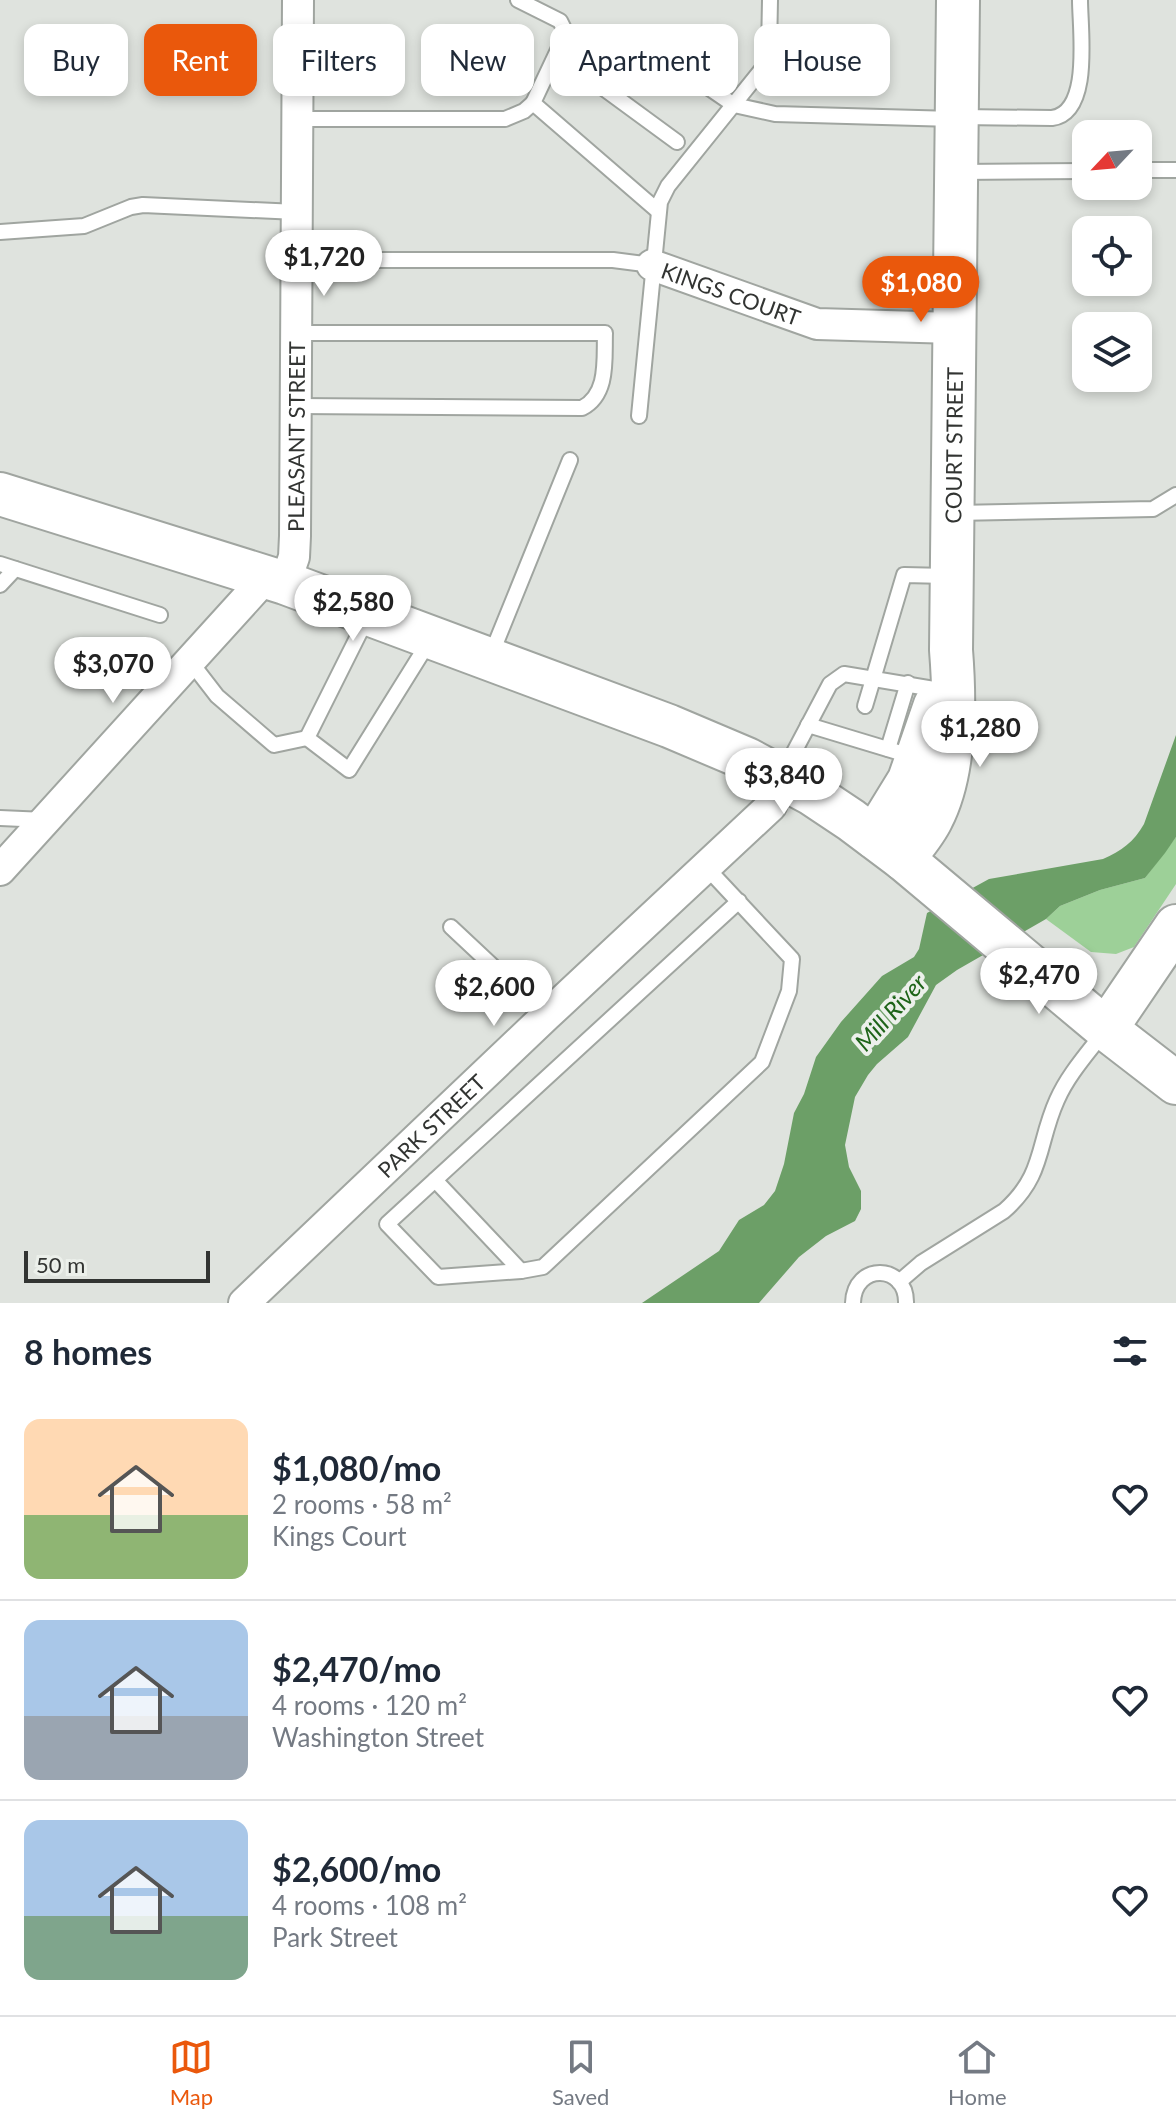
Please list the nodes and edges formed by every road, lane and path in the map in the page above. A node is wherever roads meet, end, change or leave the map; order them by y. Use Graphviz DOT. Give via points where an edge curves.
graph roads {
  1 [pos="298,0"];
  2 [pos="518,0"];
  3 [pos="770,0"];
  4 [pos="958,0"];
  5 [pos="1080,0"];
  6 [pos="563,24"];
  7 [pos="550,68"];
  8 [pos="614,96"];
  9 [pos="721,96"];
  10 [pos="533,103"];
  11 [pos="734,105"];
  12 [pos="956,118"];
  13 [pos="298,119"];
  14 [pos="677,142"];
  15 [pos="1152,170"];
  16 [pos="1176,170"];
  17 [pos="1072,171"];
  18 [pos="956,172"];
  19 [pos="658,211"];
  20 [pos="297,212"];
  21 [pos="0,232"];
  22 [pos="297,260"];
  23 [pos="652,265"];
  24 [pos="954,328"];
  25 [pos="296,333"];
  26 [pos="296,406"];
  27 [pos="639,416"];
  28 [pos="570,460"];
  29 [pos="1176,495"];
  30 [pos="1,497"];
  31 [pos="952,513"];
  32 [pos="0,564"];
  33 [pos="15,569"];
  34 [pos="951,576"];
  35 [pos="276,580"];
  36 [pos="0,585"];
  37 [pos="369,614"];
  38 [pos="160,615"];
  39 [pos="432,638"];
  40 [pos="951,650"];
  41 [pos="489,659"];
  42 [pos="190,661"];
  43 [pos="873,679"];
  44 [pos="924,686"];
  45 [pos="865,706"];
  46 [pos="808,725"];
  47 [pos="307,738"];
  48 [pos="903,754"];
  49 [pos="781,777"];
  50 [pos="0,818"];
  51 [pos="46,820"];
  52 [pos="889,848"];
  53 [pos="706,867"];
  54 [pos="0,870"];
  55 [pos="739,901"];
  56 [pos="1176,926"];
  57 [pos="451,927"];
  58 [pos="546,1016"];
  59 [pos="1106,1029"];
  60 [pos="1176,1083"];
  61 [pos="435,1180"];
  62 [pos="521,1271"];
  63 [pos="899,1282"];
  64 [pos="244,1303"];
  65 [pos="853,1303"];
  66 [pos="906,1303"];
  1 -- 13 [label="street, PLEASANT STREET"];
  2 -- 6 [label="lane"];
  3 -- 11 [label="lane" via="767,60"];
  4 -- 12 [label="main road, COURT STREET"];
  5 -- 12 [label="lane" via="1080,80 1070,110 1057,118"];
  7 -- 10 [label="lane"];
  8 -- 14 [label="lane"];
  9 -- 11 [label="lane"];
  10 -- 13 [label="lane" via="505,119"];
  10 -- 19 [label="lane"];
  11 -- 12 [label="lane" via="785,116"];
  11 -- 19 [label="lane" via="668,186"];
  12 -- 18 [label="main road, COURT STREET"];
  13 -- 20 [label="street, PLEASANT STREET"];
  15 -- 16 [label="lane"];
  17 -- 18 [label="lane"];
  18 -- 24 [label="main road, COURT STREET"];
  19 -- 23 [label="lane"];
  20 -- 21 [label="lane" via="143,205 84,226"];
  20 -- 22 [label="street, PLEASANT STREET"];
  22 -- 23 [label="lane" via="613,260"];
  22 -- 25 [label="street, PLEASANT STREET"];
  23 -- 24 [label="street, KINGS COURT" via="817,324"];
  23 -- 27 [label="lane"];
  24 -- 31 [label="main road, COURT STREET"];
  25 -- 26 [label="street, PLEASANT STREET"];
  25 -- 26 [label="lane" via="605,333 601,385 582,408"];
  26 -- 35 [label="street, PLEASANT STREET" via="295,547"];
  28 -- 41 [label="lane"];
  29 -- 31 [label="lane" via="1153,509"];
  30 -- 35 [label="main road"];
  31 -- 34 [label="main road, COURT STREET"];
  32 -- 33 [label="lane"];
  33 -- 36 [label="lane"];
  33 -- 38 [label="lane"];
  34 -- 40 [label="main road, COURT STREET"];
  34 -- 43 [label="lane" via="904,575"];
  35 -- 37 [label="main road"];
  35 -- 42 [label="street"];
  37 -- 39 [label="main road"];
  37 -- 47 [label="lane"];
  39 -- 41 [label="main road"];
  39 -- 47 [label="lane" via="349,770"];
  40 -- 44 [label="main road, COURT STREET"];
  40 -- 52 [label="main road, COURT STREET" via="952,719 934,816"];
  41 -- 49 [label="main road" via="696,736"];
  42 -- 47 [label="lane" via="217,696 274,745"];
  42 -- 51 [label="street"];
  43 -- 44 [label="lane"];
  43 -- 45 [label="lane"];
  43 -- 46 [label="lane" via="844,674 830,684"];
  44 -- 48 [label="main road, COURT STREET"];
  46 -- 48 [label="lane"];
  46 -- 49 [label="lane"];
  48 -- 52 [label="main road, COURT STREET"];
  49 -- 52 [label="main road"];
  49 -- 53 [label="street, PARK STREET" via="771,806"];
  50 -- 51 [label="lane"];
  51 -- 54 [label="street"];
  52 -- 59 [label="main road"];
  53 -- 55 [label="lane"];
  53 -- 58 [label="street, PARK STREET"];
  55 -- 61 [label="lane"];
  55 -- 62 [label="lane" via="792,959 789,991 762,1062 543,1267"];
  56 -- 59 [label="main road"];
  57 -- 58 [label="lane"];
  58 -- 64 [label="street, PARK STREET"];
  59 -- 60 [label="main road"];
  59 -- 63 [label="lane" via="1064,1085 1036,1170 1017,1200"];
  61 -- 62 [label="lane"];
  61 -- 62 [label="lane" via="387,1224 438,1277"];
  63 -- 65 [label="lane" via="883,1273 870,1275 856,1287"];
  63 -- 66 [label="lane"];
}
